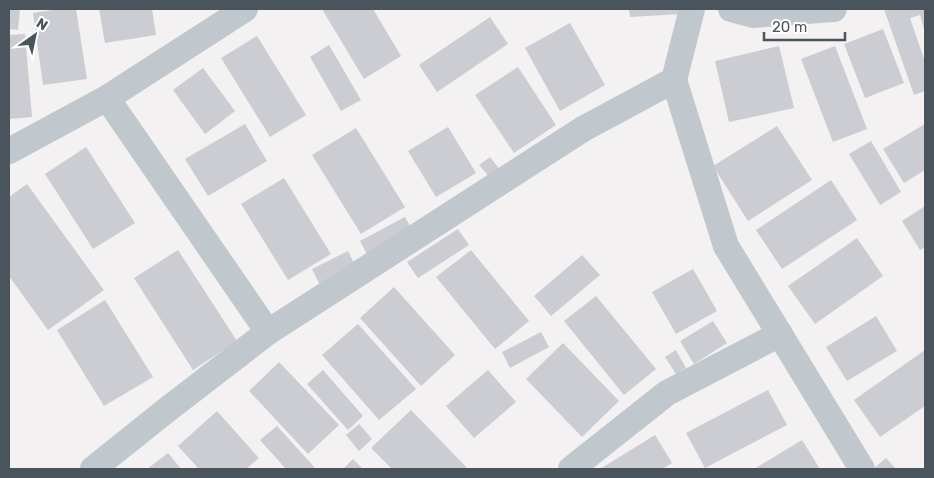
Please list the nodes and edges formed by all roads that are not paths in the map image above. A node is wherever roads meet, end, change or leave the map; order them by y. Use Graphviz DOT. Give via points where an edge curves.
graph roads {
  1 [pos="245,9"];
  2 [pos="692,9"];
  3 [pos="731,9"];
  4 [pos="834,9"];
  5 [pos="674,80"];
  6 [pos="107,98"];
  7 [pos="9,151"];
  8 [pos="268,332"];
  9 [pos="780,334"];
  10 [pos="93,469"];
  11 [pos="573,469"];
  12 [pos="862,469"];
  1 -- 6 [label="street"];
  2 -- 5 [label="street"];
  3 -- 4 [label="street" via="753,15"];
  5 -- 8 [label="street" via="583,129"];
  5 -- 9 [label="street" via="726,246"];
  6 -- 7 [label="street"];
  6 -- 8 [label="street"];
  8 -- 10 [label="street"];
  9 -- 11 [label="street" via="667,393"];
  9 -- 12 [label="street"];
}
